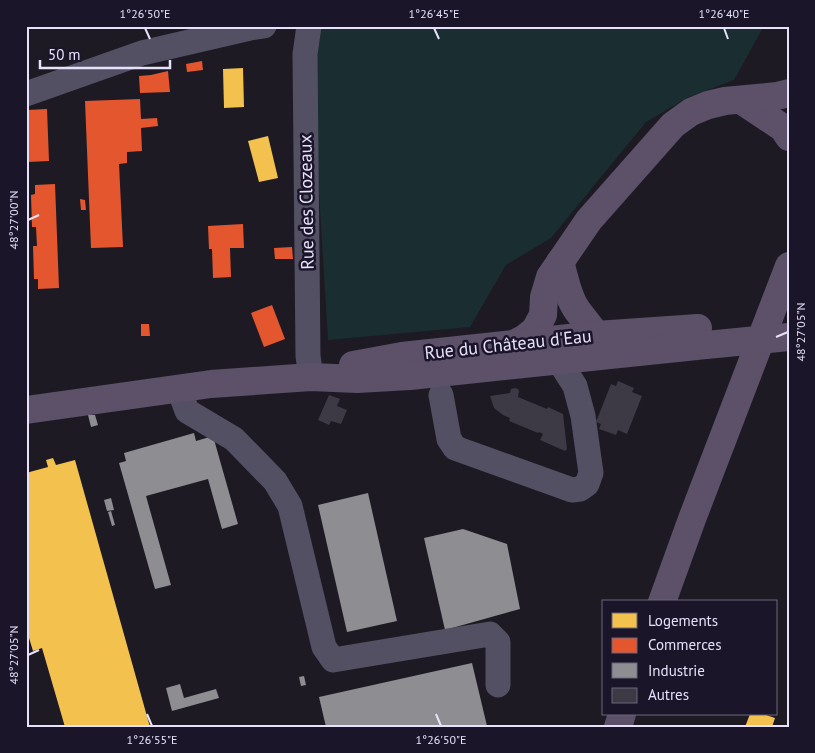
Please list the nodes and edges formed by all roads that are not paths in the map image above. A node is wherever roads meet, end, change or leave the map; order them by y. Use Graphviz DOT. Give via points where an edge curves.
graph roads {
  1 [pos="264,26"];
  2 [pos="309,26"];
  3 [pos="789,93"];
  4 [pos="26,94"];
  5 [pos="741,100"];
  6 [pos="789,137"];
  7 [pos="560,262"];
  8 [pos="789,266"];
  9 [pos="576,309"];
  10 [pos="789,319"];
  11 [pos="596,335"];
  12 [pos="707,336"];
  13 [pos="789,337"];
  14 [pos="555,339"];
  15 [pos="311,377"];
  16 [pos="179,388"];
  17 [pos="441,395"];
  18 [pos="26,410"];
  19 [pos="663,600"];
  20 [pos="498,685"];
  1 -- 4 [label="street" via="142,53"];
  2 -- 15 [label="street, Rue des Clozeaux" via="304,54 308,356"];
  3 -- 5 [label="main road"];
  5 -- 6 [label="main road" via="783,128"];
  5 -- 7 [label="main road" via="708,105 673,125 589,220"];
  7 -- 9 [label="main road"];
  7 -- 14 [label="main road" via="550,277 544,297"];
  8 -- 19 [label="main road"];
  9 -- 11 [label="main road"];
  9 -- 14 [label="main road" via="574,324"];
  10 -- 12 [label="main road"];
  11 -- 12 [label="main road, Rue du Château d'Eau"];
  11 -- 14 [label="main road, Rue du Château d'Eau"];
  12 -- 13 [label="main road, bridge"];
  12 -- 14 [label="main road, Rue du Château d'Eau"];
  14 -- 15 [label="main road, Rue du Château d'Eau" via="410,376 357,380"];
  14 -- 15 [label="main road, Rue du Château d'Eau" via="535,330 514,344 402,356"];
  14 -- 17 [label="street" via="575,386 583,416 591,473 587,484 580,489 572,490 455,448 449,439"];
  15 -- 16 [label="main road, Rue du Château d'Eau"];
  16 -- 18 [label="main road, Rue du Château d'Eau"];
  16 -- 20 [label="street" via="187,411 234,439 275,481 290,506 324,648 333,660 490,634 498,642"];
}
